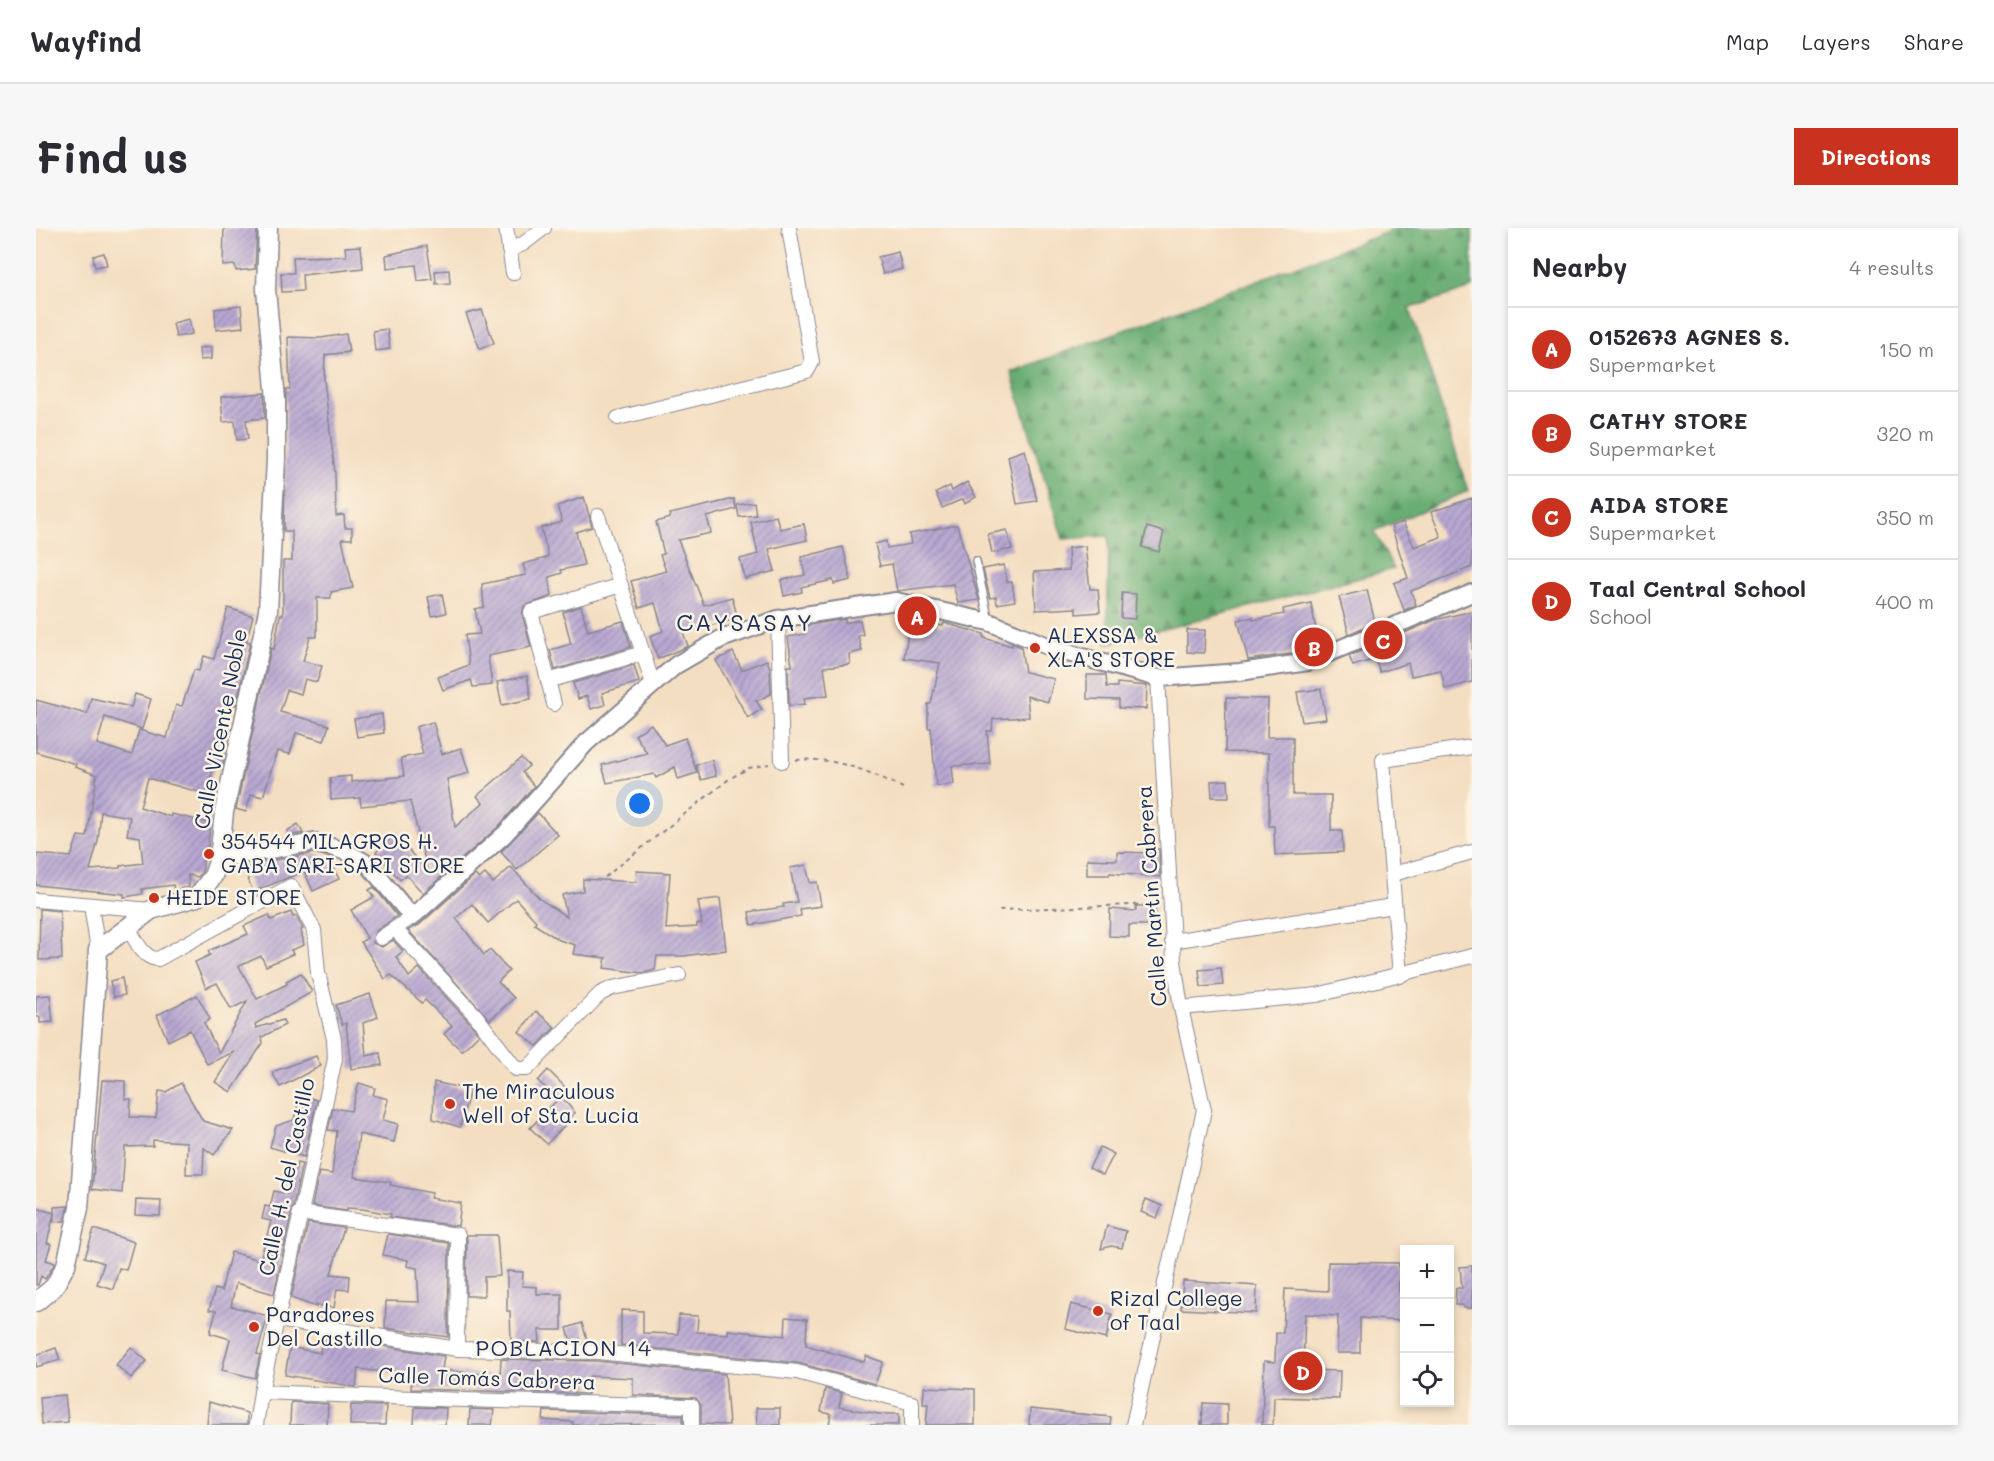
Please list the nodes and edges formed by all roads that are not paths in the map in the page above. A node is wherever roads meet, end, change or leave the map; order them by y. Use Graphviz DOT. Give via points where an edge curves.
graph roads {
  1 [pos="268,228"];
  2 [pos="506,228"];
  3 [pos="544,228"];
  4 [pos="789,228"];
  5 [pos="509,250"];
  6 [pos="513,273"];
  7 [pos="618,418"];
  8 [pos="597,516"];
  9 [pos="976,561"];
  10 [pos="621,585"];
  11 [pos="1472,593"];
  12 [pos="778,619"];
  13 [pos="989,622"];
  14 [pos="643,653"];
  15 [pos="1158,678"];
  16 [pos="548,681"];
  17 [pos="653,684"];
  18 [pos="554,704"];
  19 [pos="1472,747"];
  20 [pos="782,761"];
  21 [pos="1472,852"];
  22 [pos="219,859"];
  23 [pos="1393,874"];
  24 [pos="36,900"];
  25 [pos="92,906"];
  26 [pos="1393,906"];
  27 [pos="151,910"];
  28 [pos="412,917"];
  29 [pos="128,927"];
  30 [pos="395,929"];
  31 [pos="381,938"];
  32 [pos="1172,941"];
  33 [pos="98,950"];
  34 [pos="1472,956"];
  35 [pos="679,975"];
  36 [pos="1400,976"];
  37 [pos="1181,1008"];
  38 [pos="299,1214"];
  39 [pos="36,1302"];
  40 [pos="278,1320"];
  41 [pos="457,1349"];
  42 [pos="261,1392"];
  43 [pos="256,1425"];
  44 [pos="692,1425"];
  45 [pos="912,1425"];
  46 [pos="1133,1425"];
  1 -- 22 [label="main road, Calle Vicente Noble" via="266,289 276,424 268,610 224,812"];
  2 -- 5 [label="street"];
  3 -- 5 [label="street"];
  4 -- 7 [label="street" via="812,362 807,371"];
  5 -- 6 [label="street"];
  8 -- 10 [label="street"];
  9 -- 13 [label="lane"];
  10 -- 14 [label="street"];
  10 -- 16 [label="street" via="531,612"];
  11 -- 15 [label="street" via="1308,662"];
  12 -- 13 [label="street" via="896,601"];
  12 -- 17 [label="street" via="721,639 675,665"];
  12 -- 20 [label="street"];
  13 -- 15 [label="street" via="1057,650"];
  14 -- 16 [label="street"];
  14 -- 17 [label="street"];
  15 -- 32 [label="street, Calle Martín Cabrera"];
  16 -- 18 [label="street"];
  17 -- 28 [label="street" via="586,743 505,834"];
  19 -- 23 [label="street" via="1383,760"];
  21 -- 23 [label="street"];
  22 -- 27 [label="main road, Calle Vicente Noble" via="213,876 197,897"];
  22 -- 28 [label="street" via="315,842 368,864"];
  23 -- 26 [label="street"];
  24 -- 25 [label="street"];
  25 -- 27 [label="street"];
  25 -- 33 [label="street"];
  26 -- 32 [label="street"];
  26 -- 36 [label="street"];
  27 -- 29 [label="main road, Calle Vicente Noble"];
  28 -- 30 [label="street"];
  29 -- 33 [label="main road, Calle Vicente Noble"];
  29 -- 38 [label="street, Calle H. del Castillo" via="145,954 151,959 158,958 291,886 314,930 318,973 334,1039 334,1059"];
  30 -- 31 [label="street"];
  30 -- 35 [label="street" via="476,1016 516,1068 527,1069 606,991"];
  32 -- 37 [label="street, Calle Martín Cabrera"];
  33 -- 39 [label="main road" via="80,1208 66,1265 54,1287"];
  34 -- 36 [label="street"];
  36 -- 37 [label="street" via="1317,995"];
  37 -- 46 [label="street, Calle Martín Cabrera" via="1204,1110"];
  38 -- 40 [label="street, Calle H. del Castillo"];
  38 -- 41 [label="street" via="458,1235"];
  40 -- 41 [label="street"];
  40 -- 42 [label="street, Calle H. del Castillo"];
  41 -- 45 [label="street" via="598,1352 797,1372 912,1403"];
  42 -- 43 [label="street, Calle H. del Castillo"];
  42 -- 44 [label="street, Calle Tomás Cabrera" via="692,1406"];
}
